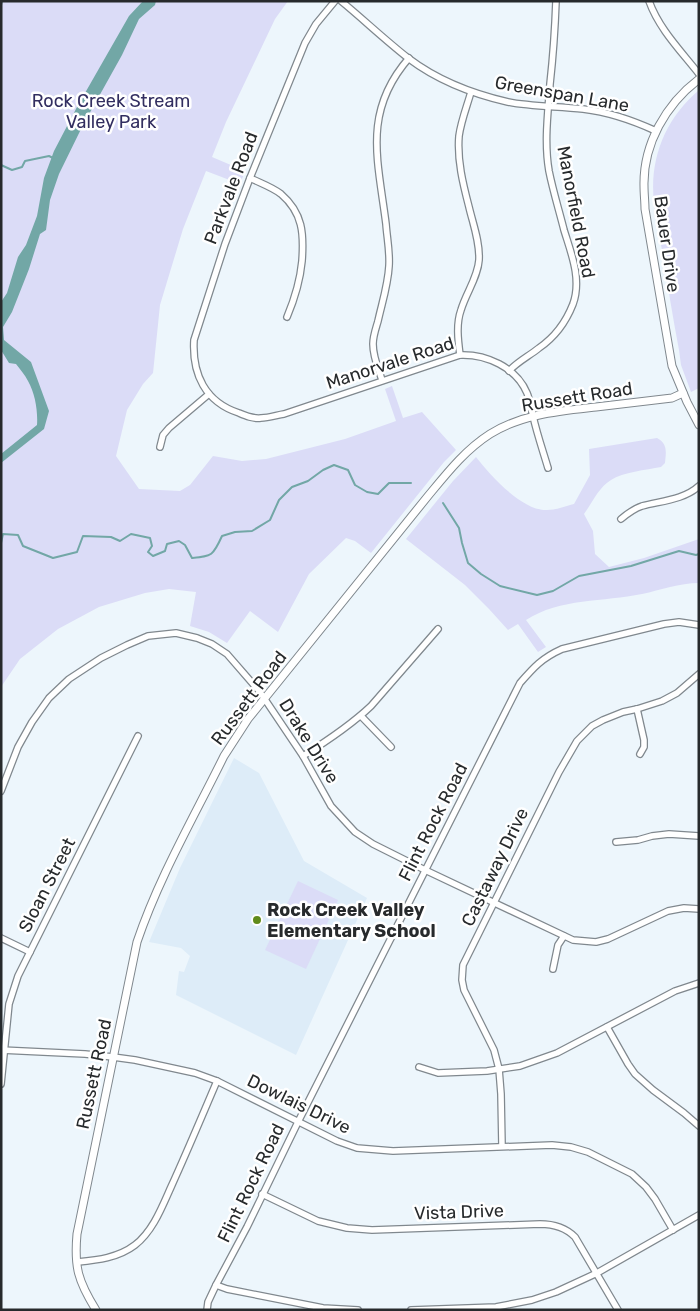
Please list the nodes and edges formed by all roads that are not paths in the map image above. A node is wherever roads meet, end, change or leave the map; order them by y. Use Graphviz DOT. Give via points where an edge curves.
graph roads {
  1 [pos="335,1"];
  2 [pos="341,1"];
  3 [pos="556,1"];
  4 [pos="649,1"];
  5 [pos="409,58"];
  6 [pos="699,74"];
  7 [pos="699,79"];
  8 [pos="472,92"];
  9 [pos="548,106"];
  10 [pos="656,131"];
  11 [pos="250,178"];
  12 [pos="287,317"];
  13 [pos="460,355"];
  14 [pos="509,371"];
  15 [pos="382,380"];
  16 [pos="683,393"];
  17 [pos="208,394"];
  18 [pos="533,416"];
  19 [pos="699,425"];
  20 [pos="160,447"];
  21 [pos="548,468"];
  22 [pos="699,486"];
  23 [pos="621,519"];
  24 [pos="699,625"];
  25 [pos="438,629"];
  26 [pos="699,674"];
  27 [pos="265,699"];
  28 [pos="637,708"];
  29 [pos="361,716"];
  30 [pos="138,736"];
  31 [pos="391,748"];
  32 [pos="640,754"];
  33 [pos="303,756"];
  34 [pos="1,791"];
  35 [pos="699,836"];
  36 [pos="616,842"];
  37 [pos="425,870"];
  38 [pos="493,903"];
  39 [pos="699,909"];
  40 [pos="564,936"];
  41 [pos="1,938"];
  42 [pos="30,952"];
  43 [pos="553,969"];
  44 [pos="699,983"];
  45 [pos="607,1027"];
  46 [pos="3,1050"];
  47 [pos="113,1056"];
  48 [pos="419,1067"];
  49 [pos="498,1069"];
  50 [pos="217,1080"];
  51 [pos="1,1084"];
  52 [pos="298,1122"];
  53 [pos="699,1126"];
  54 [pos="502,1146"];
  55 [pos="262,1194"];
  56 [pos="699,1216"];
  57 [pos="673,1230"];
  58 [pos="77,1262"];
  59 [pos="597,1273"];
  60 [pos="216,1285"];
  61 [pos="96,1310"];
  62 [pos="207,1310"];
  63 [pos="358,1310"];
  64 [pos="410,1310"];
  65 [pos="618,1310"];
  1 -- 11 [label="street, Parkvale Road" via="305,43"];
  2 -- 5 [label="street, Greenspan Lane"];
  3 -- 9 [label="street, Manorfield Road"];
  4 -- 6 [label="street" via="660,24"];
  5 -- 8 [label="street, Greenspan Lane" via="436,76"];
  5 -- 15 [label="street" via="386,92 376,129 390,265 373,341"];
  7 -- 10 [label="street, Bauer Drive" via="675,101"];
  8 -- 9 [label="street, Greenspan Lane" via="510,102"];
  8 -- 13 [label="street" via="461,124 459,156 478,240 479,260 459,318"];
  9 -- 10 [label="street, Greenspan Lane" via="612,114"];
  9 -- 14 [label="street, Manorfield Road" via="549,170 575,267 576,287 564,324"];
  10 -- 16 [label="street, Bauer Drive" via="645,169 645,209 672,366"];
  11 -- 12 [label="street" via="274,189 288,202 296,213 303,234 300,278"];
  11 -- 17 [label="street, Parkvale Road" via="224,244 194,340 195,366"];
  13 -- 14 [label="street, Manorvale Road" via="485,357"];
  13 -- 15 [label="street, Manorvale Road"];
  14 -- 18 [label="street, Manorvale Road" via="527,393"];
  15 -- 17 [label="street, Manorvale Road" via="284,414 261,418 231,411"];
  16 -- 18 [label="street, Russett Road" via="672,398"];
  16 -- 19 [label="street, Bauer Drive"];
  17 -- 20 [label="street" via="169,428"];
  18 -- 21 [label="street, Manorvale Road"];
  18 -- 27 [label="street, Russett Road" via="490,434 451,468"];
  22 -- 23 [label="street" via="682,496 640,507"];
  24 -- 37 [label="street, Flint Rock Road" via="664,624 562,649 538,663 520,683"];
  25 -- 29 [label="street"];
  26 -- 28 [label="street, Castaway Drive" via="677,692"];
  27 -- 33 [label="street, Drake Drive"];
  27 -- 34 [label="street, Drake Drive" via="226,654 212,644 176,633 148,636 78,672 49,698 18,747"];
  27 -- 47 [label="street, Russett Road" via="224,756 146,914"];
  28 -- 32 [label="street" via="644,740"];
  28 -- 38 [label="street, Castaway Drive" via="592,726 577,741"];
  29 -- 31 [label="street"];
  29 -- 33 [label="street"];
  30 -- 42 [label="street, Sloan Street"];
  33 -- 37 [label="street, Drake Drive" via="331,806 346,824 372,844"];
  35 -- 36 [label="street" via="669,834"];
  37 -- 38 [label="street, Drake Drive"];
  37 -- 52 [label="street, Flint Rock Road"];
  38 -- 40 [label="street, Drake Drive"];
  38 -- 49 [label="street, Castaway Drive" via="463,965 462,980 494,1050"];
  39 -- 40 [label="street, Drake Drive" via="668,911 608,940 573,940"];
  40 -- 43 [label="street" via="558,945"];
  41 -- 42 [label="street"];
  42 -- 46 [label="street, Sloan Street" via="9,1004"];
  44 -- 45 [label="street" via="676,991"];
  45 -- 49 [label="street" via="557,1053 520,1066"];
  45 -- 53 [label="street" via="636,1074"];
  46 -- 47 [label="street, Dowlais Drive"];
  46 -- 51 [label="street, Sloan Street"];
  47 -- 50 [label="street, Dowlais Drive" via="195,1072"];
  47 -- 58 [label="street, Russett Road" via="77,1234"];
  48 -- 49 [label="street" via="438,1074"];
  49 -- 54 [label="street, Castaway Drive"];
  50 -- 52 [label="street, Dowlais Drive"];
  50 -- 58 [label="street" via="186,1155 147,1232 135,1245 118,1255"];
  52 -- 54 [label="street, Dowlais Drive" via="337,1141 368,1150"];
  52 -- 55 [label="street, Flint Rock Road"];
  54 -- 57 [label="street, Dowlais Drive" via="571,1147 615,1165 646,1187"];
  55 -- 59 [label="street, Vista Drive" via="318,1221 347,1228 561,1226 575,1236"];
  55 -- 60 [label="street, Flint Rock Road"];
  56 -- 57 [label="street"];
  57 -- 59 [label="street"];
  58 -- 61 [label="street, Russett Road" via="84,1291"];
  59 -- 64 [label="street" via="532,1300 496,1306"];
  59 -- 65 [label="street, Vista Drive"];
  60 -- 62 [label="street, Flint Rock Road"];
  60 -- 63 [label="street" via="323,1308"];
}
